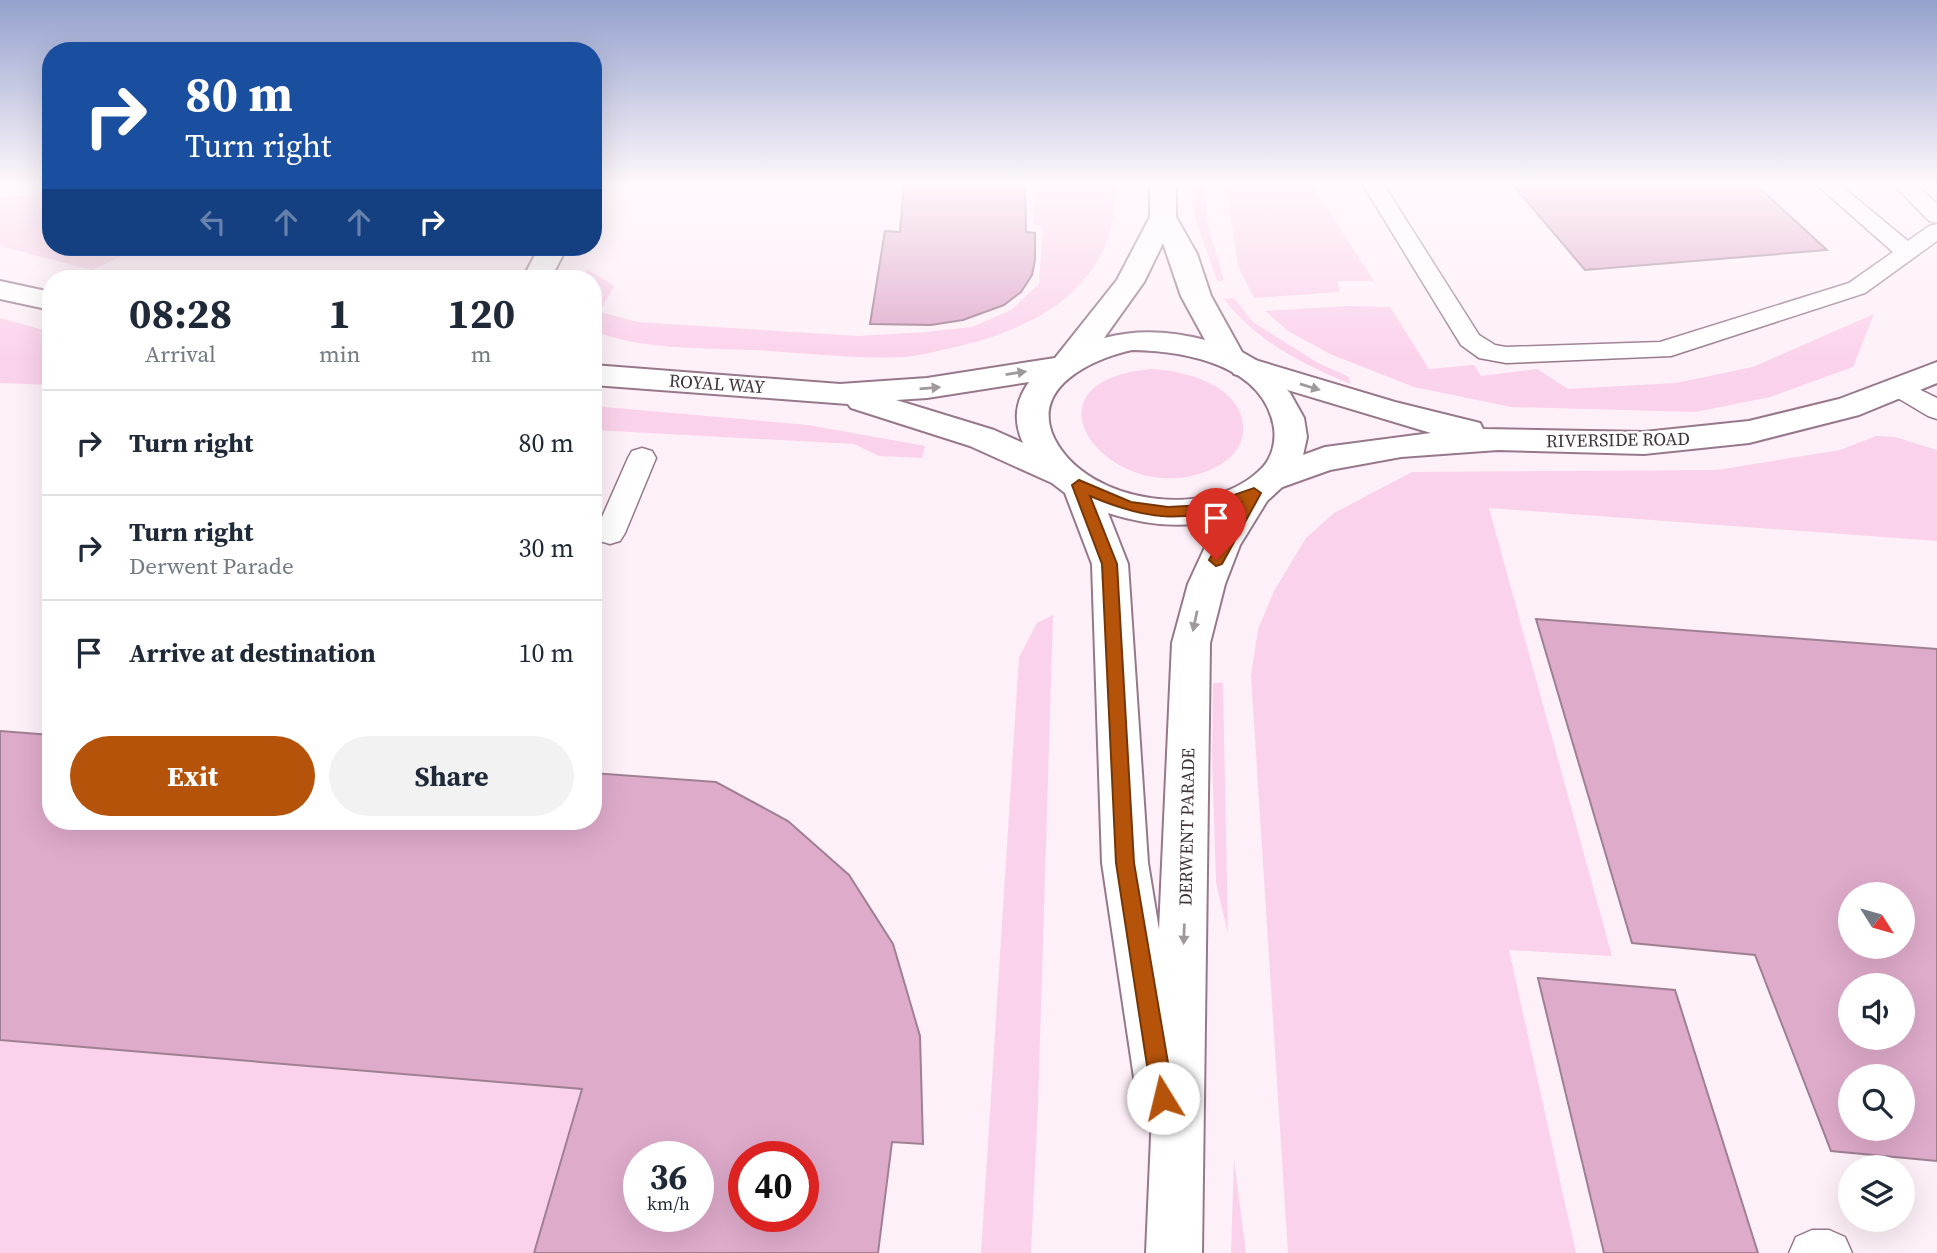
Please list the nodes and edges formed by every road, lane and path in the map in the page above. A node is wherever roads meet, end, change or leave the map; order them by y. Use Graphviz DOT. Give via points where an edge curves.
graph roads {
  1 [pos="1150,243"];
  2 [pos="1177,243"];
  3 [pos="1409,243"];
  4 [pos="1897,243"];
  5 [pos="1919,243"];
  6 [pos="1907,252"];
  7 [pos="0,290"];
  8 [pos="42,299"];
  9 [pos="1066,363"];
  10 [pos="1238,363"];
  11 [pos="1937,372"];
  12 [pos="602,376"];
  13 [pos="1900,388"];
  14 [pos="840,394"];
  15 [pos="1937,411"];
  16 [pos="1498,439"];
  17 [pos="642,458"];
  18 [pos="1072,480"];
  19 [pos="1264,485"];
  20 [pos="610,533"];
  21 [pos="1176,1176"];
  22 [pos="1174,1253"];
  23 [pos="1812,1253"];
  24 [pos="1829,1253"];
  1 -- 9 [label="street" via="1130,282"];
  2 -- 10 [label="street" via="1196,296"];
  3 -- 6 [label="lane" via="1470,340 1488,352 1506,355 1662,350 1857,288"];
  4 -- 6 [label="lane"];
  5 -- 6 [label="lane"];
  7 -- 8 [label="street"];
  9 -- 10 [label="street" via="1116,344 1149,341 1182,344"];
  14 -- 9 [label="street, ROYAL WAY, one-way" via="927,388"];
  9 -- 18 [label="street" via="1038,396 1033,418 1045,454"];
  10 -- 16 [label="street, RIVERSIDE ROAD, one-way"];
  10 -- 19 [label="street" via="1276,395 1288,418 1291,443 1282,467"];
  11 -- 13 [label="street, RIVERSIDE ROAD"];
  12 -- 14 [label="street, ROYAL WAY"];
  13 -- 15 [label="lane"];
  13 -- 16 [label="street, RIVERSIDE ROAD" via="1821,415 1722,436 1609,444"];
  14 -- 18 [label="street, ROYAL WAY" via="982,438"];
  16 -- 19 [label="street, RIVERSIDE ROAD" via="1368,450 1325,459"];
  17 -- 20 [label="lane"];
  18 -- 19 [label="street" via="1120,504 1168,512 1206,510"];
  18 -- 21 [label="street, DERWENT PARADE" via="1110,564 1125,863"];
  19 -- 21 [label="street, DERWENT PARADE, one-way" via="1230,532 1208,578 1191,643"];
  21 -- 22 [label="street, DERWENT PARADE"];
  23 -- 24 [label="lane"];
}
